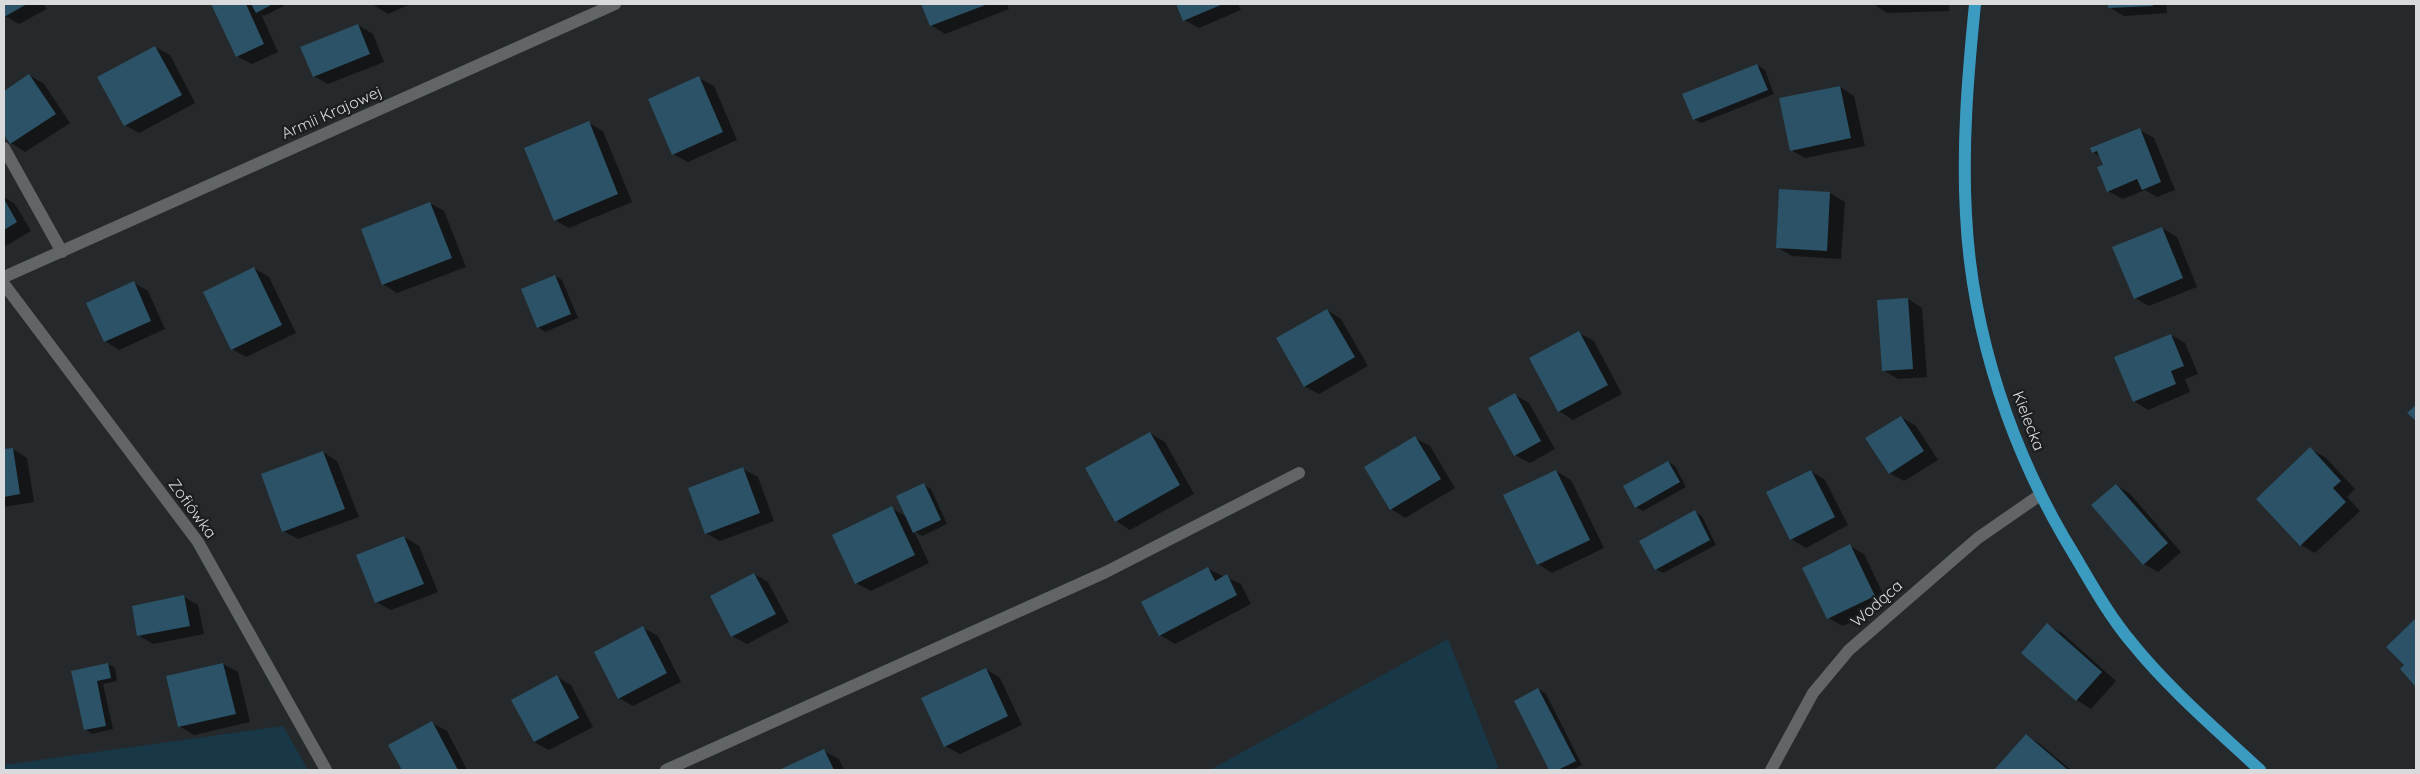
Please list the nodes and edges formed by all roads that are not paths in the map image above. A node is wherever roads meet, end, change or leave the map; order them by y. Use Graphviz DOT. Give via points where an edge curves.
graph roads {
  1 [pos="615,4"];
  2 [pos="1975,4"];
  3 [pos="4,148"];
  4 [pos="62,252"];
  5 [pos="4,277"];
  6 [pos="4,284"];
  7 [pos="1299,473"];
  8 [pos="2040,495"];
  9 [pos="326,770"];
  10 [pos="666,770"];
  11 [pos="1771,770"];
  12 [pos="2260,770"];
  1 -- 4 [label="street, Armii Krajowej"];
  2 -- 8 [label="main road, Kielecka" via="1965,129 1969,257 1975,299 1993,371"];
  3 -- 4 [label="street"];
  4 -- 5 [label="street, Armii Krajowej"];
  6 -- 9 [label="street, Zofiówka" via="198,542"];
  7 -- 10 [label="street" via="1106,572"];
  8 -- 11 [label="street, Wodąca" via="1978,538 1849,650 1813,693"];
  8 -- 12 [label="main road, Kielecka" via="2082,568 2131,642 2181,697"];
}
